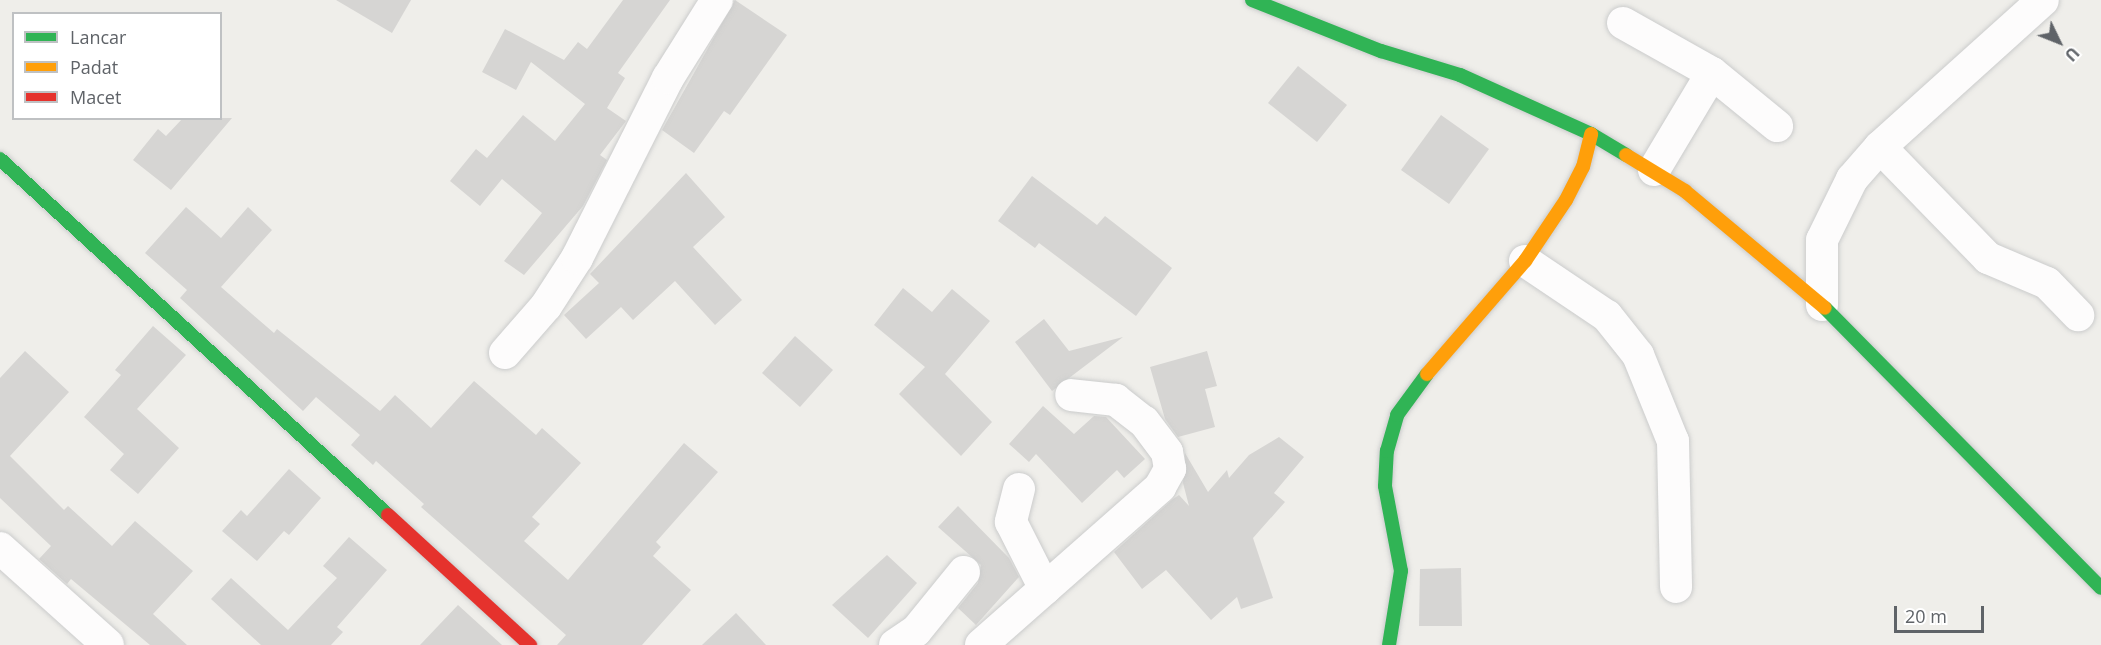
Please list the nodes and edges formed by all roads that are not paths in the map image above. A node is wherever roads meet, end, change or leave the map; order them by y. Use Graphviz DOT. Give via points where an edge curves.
graph roads {
  1 [pos="717,0"];
  2 [pos="1252,0"];
  3 [pos="2043,0"];
  4 [pos="1623,23"];
  5 [pos="1712,73"];
  6 [pos="1777,126"];
  7 [pos="1591,134"];
  8 [pos="1880,147"];
  9 [pos="0,159"];
  10 [pos="1654,170"];
  11 [pos="1525,261"];
  12 [pos="1822,305"];
  13 [pos="2078,315"];
  14 [pos="506,353"];
  15 [pos="1071,395"];
  16 [pos="1019,489"];
  17 [pos="0,548"];
  18 [pos="964,572"];
  19 [pos="1676,587"];
  20 [pos="1046,588"];
  21 [pos="2101,588"];
  22 [pos="108,645"];
  23 [pos="530,645"];
  24 [pos="895,645"];
  25 [pos="981,645"];
  26 [pos="1389,645"];
  1 -- 14 [label="street" via="668,78 577,258 546,306"];
  2 -- 7 [label="street" via="1371,47 1460,75"];
  3 -- 8 [label="street"];
  4 -- 5 [label="street"];
  5 -- 6 [label="street"];
  5 -- 10 [label="street"];
  7 -- 10 [label="street"];
  7 -- 11 [label="street" via="1583,167"];
  8 -- 12 [label="street" via="1852,179 1825,230"];
  8 -- 13 [label="street" via="1988,258 2046,284"];
  9 -- 23 [label="street"];
  10 -- 12 [label="street"];
  11 -- 19 [label="street" via="1607,316 1638,355 1672,441"];
  11 -- 26 [label="street" via="1442,353 1397,415 1387,451 1385,486 1401,571 1397,618"];
  12 -- 21 [label="street"];
  15 -- 20 [label="street" via="1116,400 1144,422 1167,452 1170,469 1160,487"];
  16 -- 20 [label="street" via="1011,522"];
  17 -- 22 [label="street"];
  18 -- 24 [label="street" via="916,632"];
  20 -- 25 [label="street"];
}
